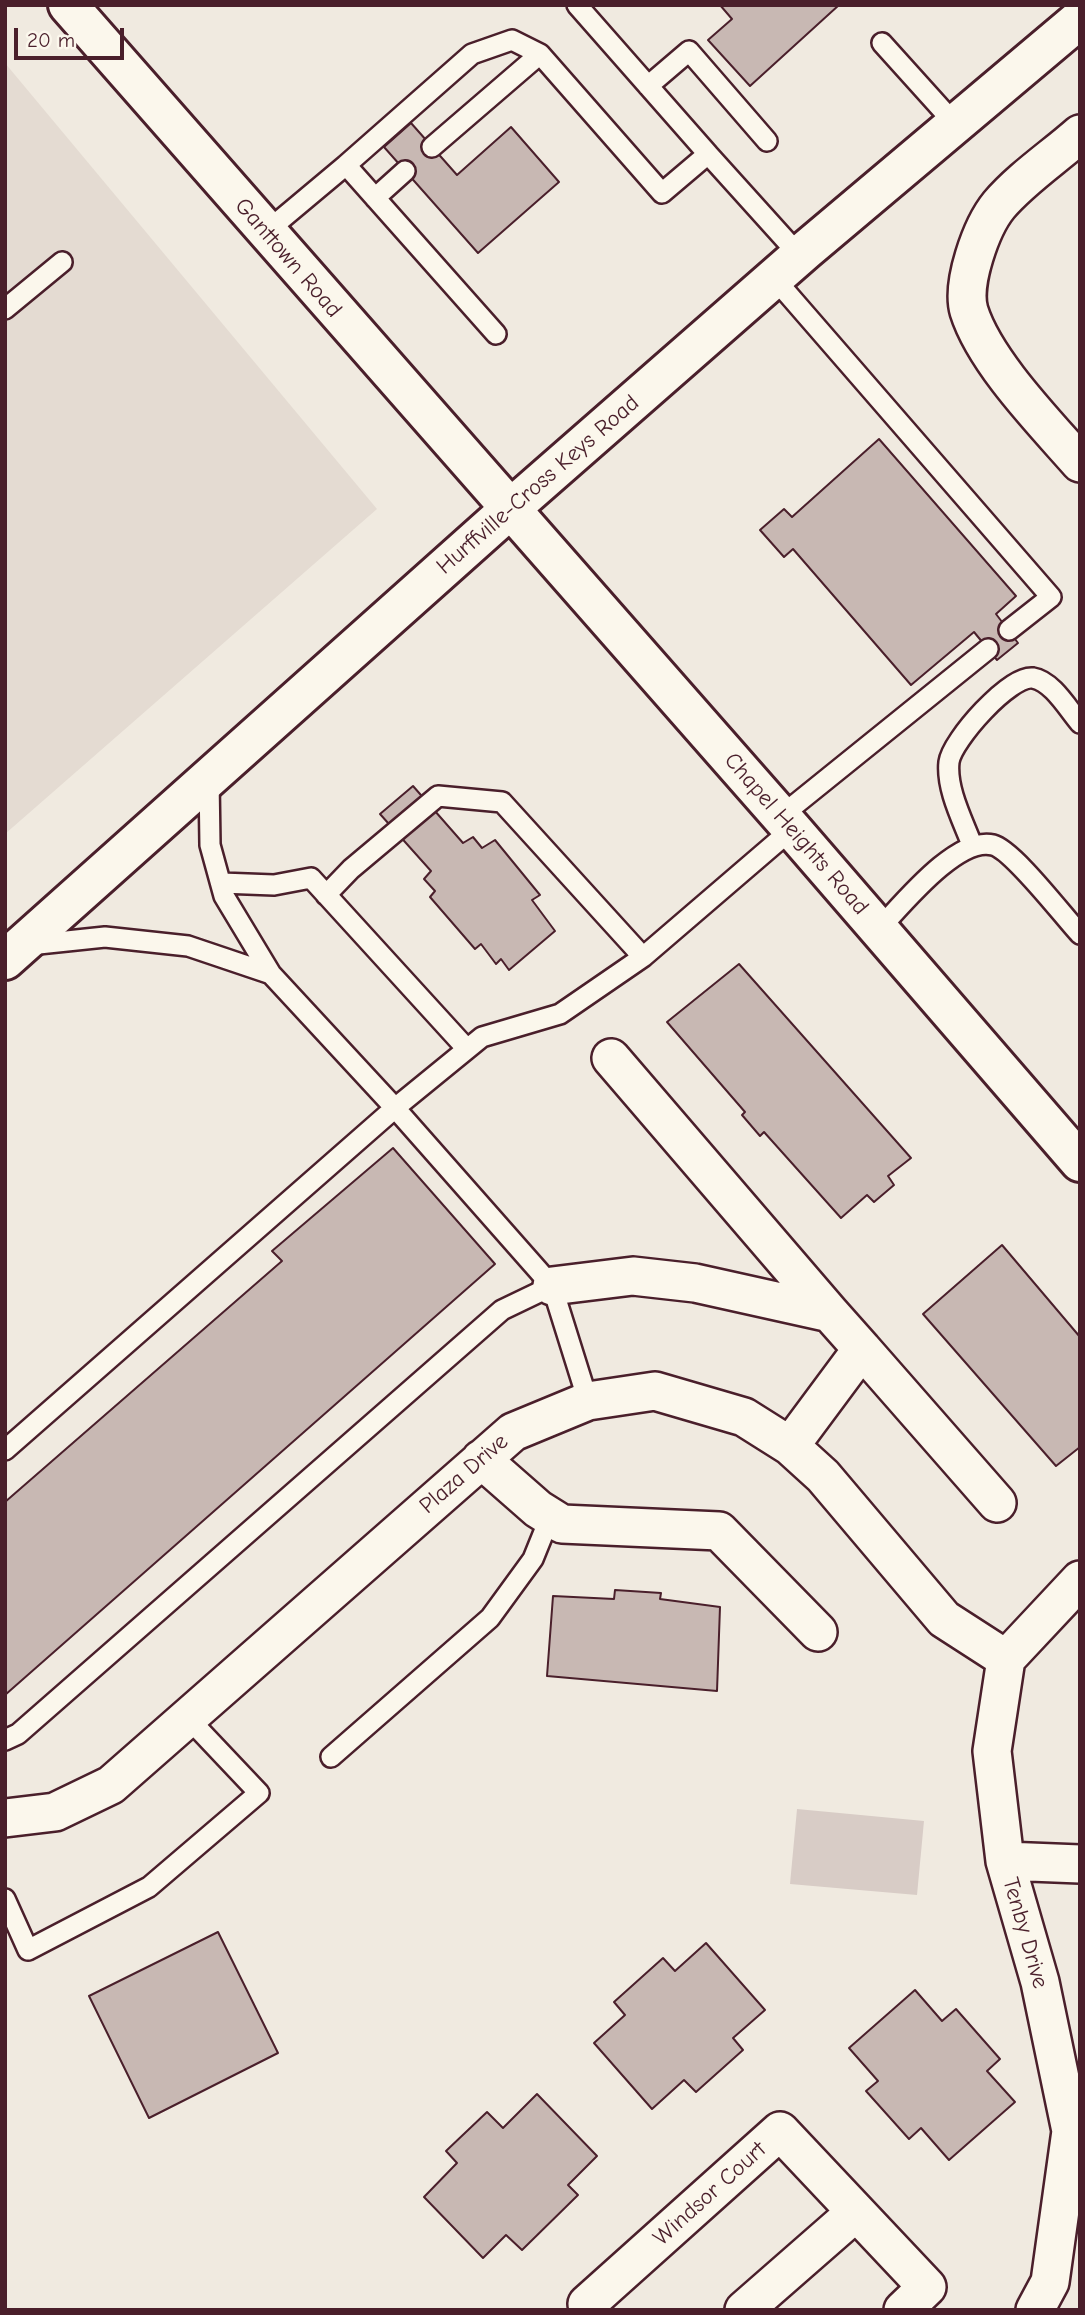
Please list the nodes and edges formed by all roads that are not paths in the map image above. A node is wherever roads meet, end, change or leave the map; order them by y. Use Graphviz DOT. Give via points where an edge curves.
graph roads {
  1 [pos="68,5"];
  2 [pos="577,5"];
  3 [pos="1080,19"];
  4 [pos="882,43"];
  5 [pos="540,54"];
  6 [pos="648,86"];
  7 [pos="954,124"];
  8 [pos="1080,134"];
  9 [pos="766,141"];
  10 [pos="432,147"];
  11 [pos="708,154"];
  12 [pos="346,165"];
  13 [pos="405,171"];
  14 [pos="375,198"];
  15 [pos="266,232"];
  16 [pos="62,262"];
  17 [pos="787,267"];
  18 [pos="5,309"];
  19 [pos="496,334"];
  20 [pos="1080,463"];
  21 [pos="509,510"];
  22 [pos="1009,631"];
  23 [pos="988,649"];
  24 [pos="1080,723"];
  25 [pos="209,779"];
  26 [pos="787,823"];
  27 [pos="972,845"];
  28 [pos="221,883"];
  29 [pos="326,895"];
  30 [pos="879,929"];
  31 [pos="1080,934"];
  32 [pos="14,953"];
  33 [pos="643,957"];
  34 [pos="271,974"];
  35 [pos="467,1049"];
  36 [pos="611,1058"];
  37 [pos="396,1108"];
  38 [pos="1080,1162"];
  39 [pos="552,1286"];
  40 [pos="830,1313"];
  41 [pos="862,1349"];
  42 [pos="588,1401"];
  43 [pos="790,1446"];
  44 [pos="5,1450"];
  45 [pos="481,1460"];
  46 [pos="997,1503"];
  47 [pos="550,1517"];
  48 [pos="1080,1580"];
  49 [pos="818,1632"];
  50 [pos="1006,1659"];
  51 [pos="189,1719"];
  52 [pos="5,1740"];
  53 [pos="331,1757"];
  54 [pos="5,1818"];
  55 [pos="1005,1861"];
  56 [pos="1080,1864"];
  57 [pos="5,1899"];
  58 [pos="856,2212"];
  59 [pos="592,2310"];
  60 [pos="744,2310"];
  61 [pos="903,2310"];
  62 [pos="1035,2310"];
  1 -- 15 [label="street, Ganttown Road"];
  2 -- 6 [label="lane"];
  3 -- 7 [label="street, Hurffville-Cross Keys Road"];
  4 -- 7 [label="lane"];
  5 -- 10 [label="lane"];
  5 -- 11 [label="lane" via="662,193"];
  5 -- 12 [label="lane" via="512,40 472,54"];
  6 -- 9 [label="lane" via="689,51"];
  6 -- 11 [label="lane"];
  7 -- 17 [label="street, Hurffville-Cross Keys Road"];
  8 -- 20 [label="street" via="1000,204 981,231 972,264 969,310 992,354"];
  11 -- 17 [label="lane"];
  12 -- 14 [label="lane"];
  12 -- 15 [label="lane"];
  13 -- 14 [label="lane"];
  14 -- 19 [label="lane"];
  15 -- 21 [label="street, Ganttown Road"];
  16 -- 18 [label="lane"];
  17 -- 21 [label="street, Hurffville-Cross Keys Road"];
  17 -- 22 [label="lane" via="857,374 1051,597"];
  21 -- 25 [label="street, Hurffville-Cross Keys Road"];
  21 -- 26 [label="street, Chapel Heights Road"];
  23 -- 26 [label="lane" via="873,741"];
  24 -- 27 [label="lane" via="1049,687 1034,678 1019,680 968,727 953,747 949,765 952,789"];
  25 -- 28 [label="lane" via="210,845"];
  25 -- 32 [label="street, Hurffville-Cross Keys Road"];
  26 -- 30 [label="street, Chapel Heights Road"];
  26 -- 33 [label="lane"];
  27 -- 30 [label="lane" via="950,859"];
  27 -- 31 [label="lane" via="994,845 1009,855"];
  28 -- 29 [label="lane" via="274,885 311,878"];
  28 -- 34 [label="lane"];
  29 -- 33 [label="lane" via="439,796 502,802"];
  29 -- 35 [label="lane"];
  30 -- 38 [label="street, Chapel Heights Road"];
  32 -- 34 [label="lane" via="105,937 188,946"];
  33 -- 35 [label="lane" via="560,1014 482,1037"];
  34 -- 37 [label="lane"];
  35 -- 37 [label="lane"];
  36 -- 40 [label="street"];
  37 -- 39 [label="lane"];
  37 -- 44 [label="lane"];
  39 -- 40 [label="street" via="633,1276 695,1283"];
  39 -- 42 [label="lane"];
  39 -- 52 [label="lane" via="502,1310 18,1734"];
  40 -- 41 [label="street"];
  41 -- 43 [label="street"];
  41 -- 46 [label="street"];
  42 -- 43 [label="street, Plaza Drive" via="655,1391 744,1417"];
  42 -- 45 [label="street, Plaza Drive" via="513,1432"];
  43 -- 50 [label="street, Plaza Drive" via="822,1476 944,1619"];
  45 -- 47 [label="street"];
  45 -- 51 [label="street, Plaza Drive"];
  47 -- 49 [label="street" via="562,1524 719,1531"];
  47 -- 53 [label="lane" via="533,1559 490,1618"];
  48 -- 50 [label="street"];
  50 -- 55 [label="street, Tenby Drive" via="992,1751"];
  51 -- 54 [label="street, Plaza Drive" via="111,1785 55,1812"];
  51 -- 57 [label="lane" via="259,1794 149,1887 28,1950"];
  55 -- 56 [label="street"];
  55 -- 62 [label="street, Tenby Drive" via="1040,1982 1071,2131 1050,2282"];
  58 -- 59 [label="street, Windsor Court" via="780,2131 587,2304"];
  58 -- 60 [label="street"];
  58 -- 61 [label="street, Windsor Court" via="927,2287"];
}
